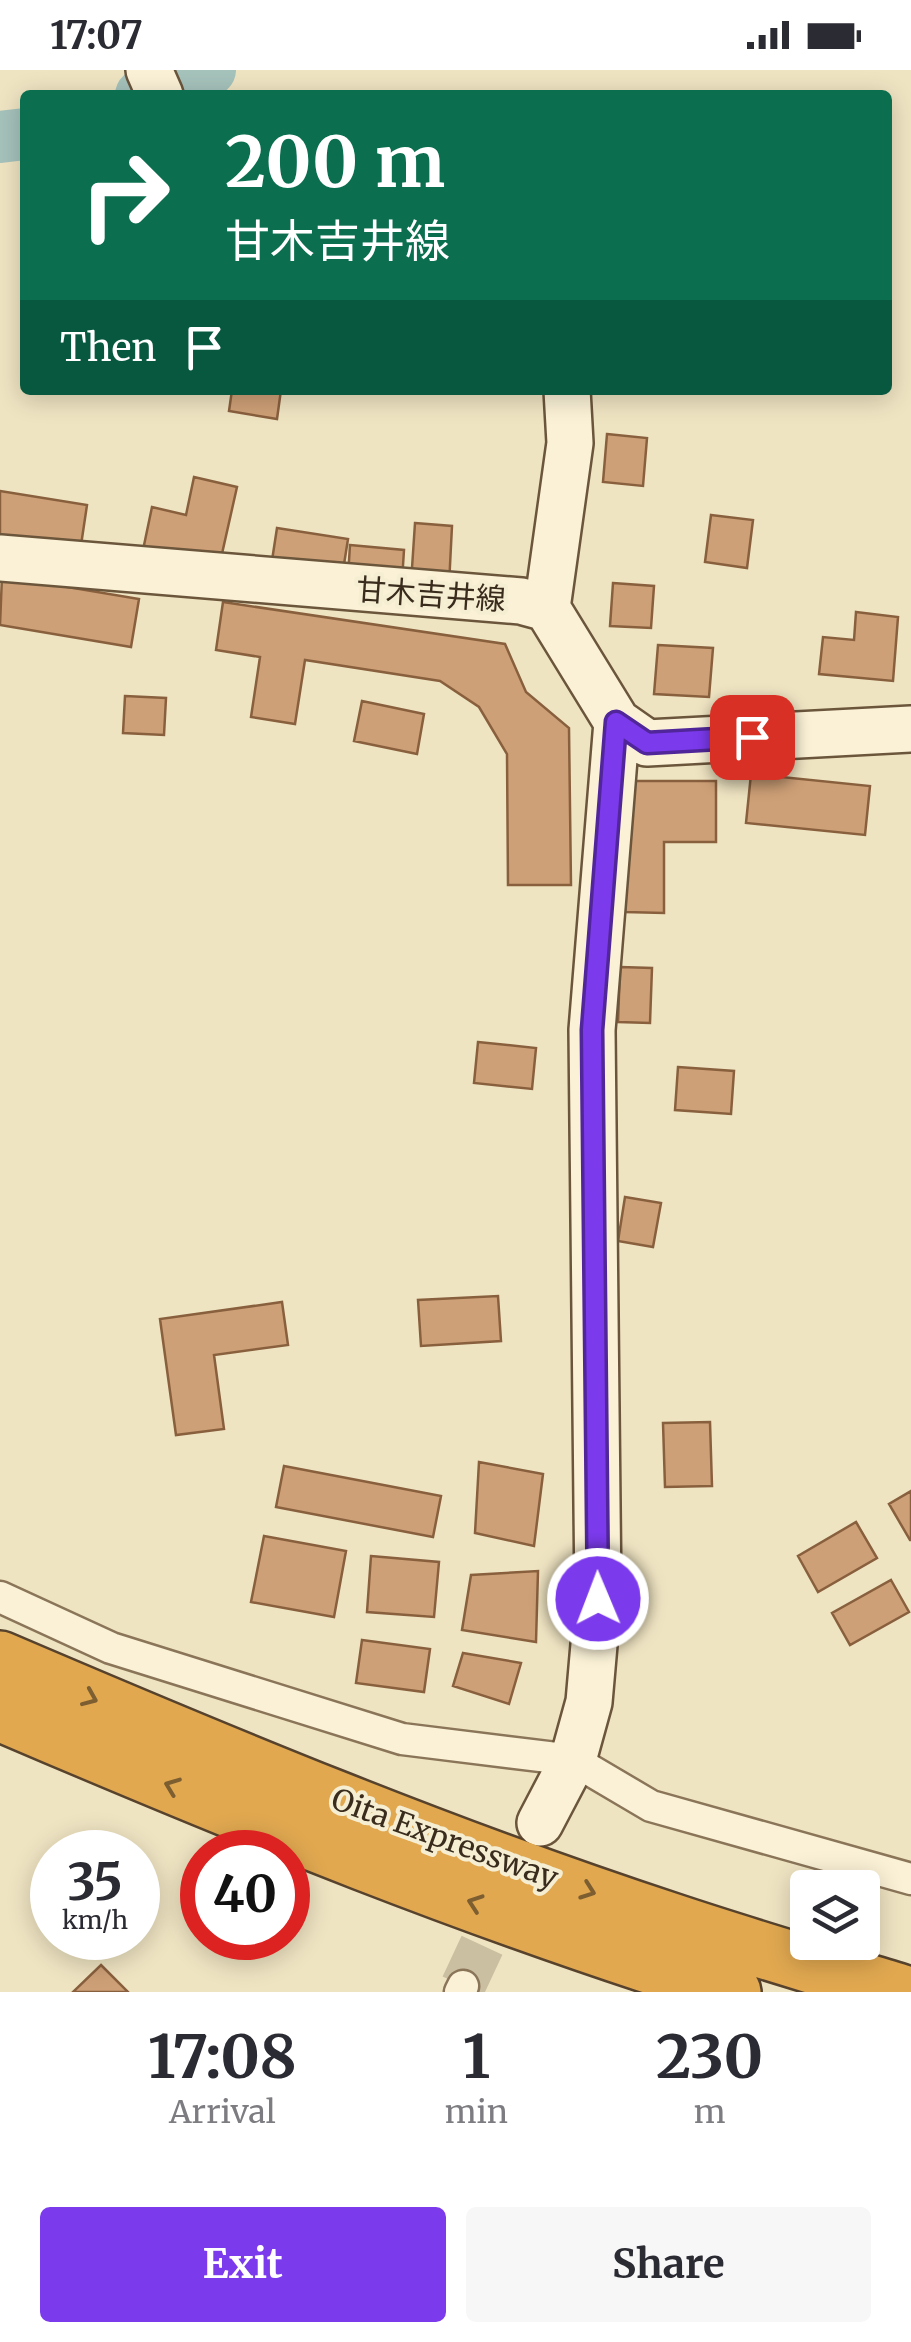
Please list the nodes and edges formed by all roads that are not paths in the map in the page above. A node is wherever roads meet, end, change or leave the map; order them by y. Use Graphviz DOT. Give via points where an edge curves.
graph roads {
  1 [pos="567,395"];
  2 [pos="0,558"];
  3 [pos="547,608"];
  4 [pos="616,722"];
  5 [pos="911,729"];
  6 [pos="0,1597"];
  7 [pos="0,1660"];
  8 [pos="0,1713"];
  9 [pos="574,1760"];
  10 [pos="540,1823"];
  11 [pos="911,1879"];
  12 [pos="733,1992"];
  13 [pos="900,1992"];
  1 -- 3 [label="street" via="570,443"];
  2 -- 3 [label="street, 甘木吉井線" via="522,600"];
  3 -- 4 [label="street, 甘木吉井線"];
  4 -- 5 [label="street" via="647,743"];
  4 -- 9 [label="street" via="592,1030 598,1599 589,1702"];
  6 -- 9 [label="street" via="111,1648 402,1740"];
  7 -- 13 [label="highway, Oita Expressway, one-way" via="432,1836 672,1922"];
  12 -- 8 [label="highway, Oita Expressway, one-way" via="430,1887"];
  9 -- 10 [label="street"];
  9 -- 11 [label="street" via="651,1806"];
}
